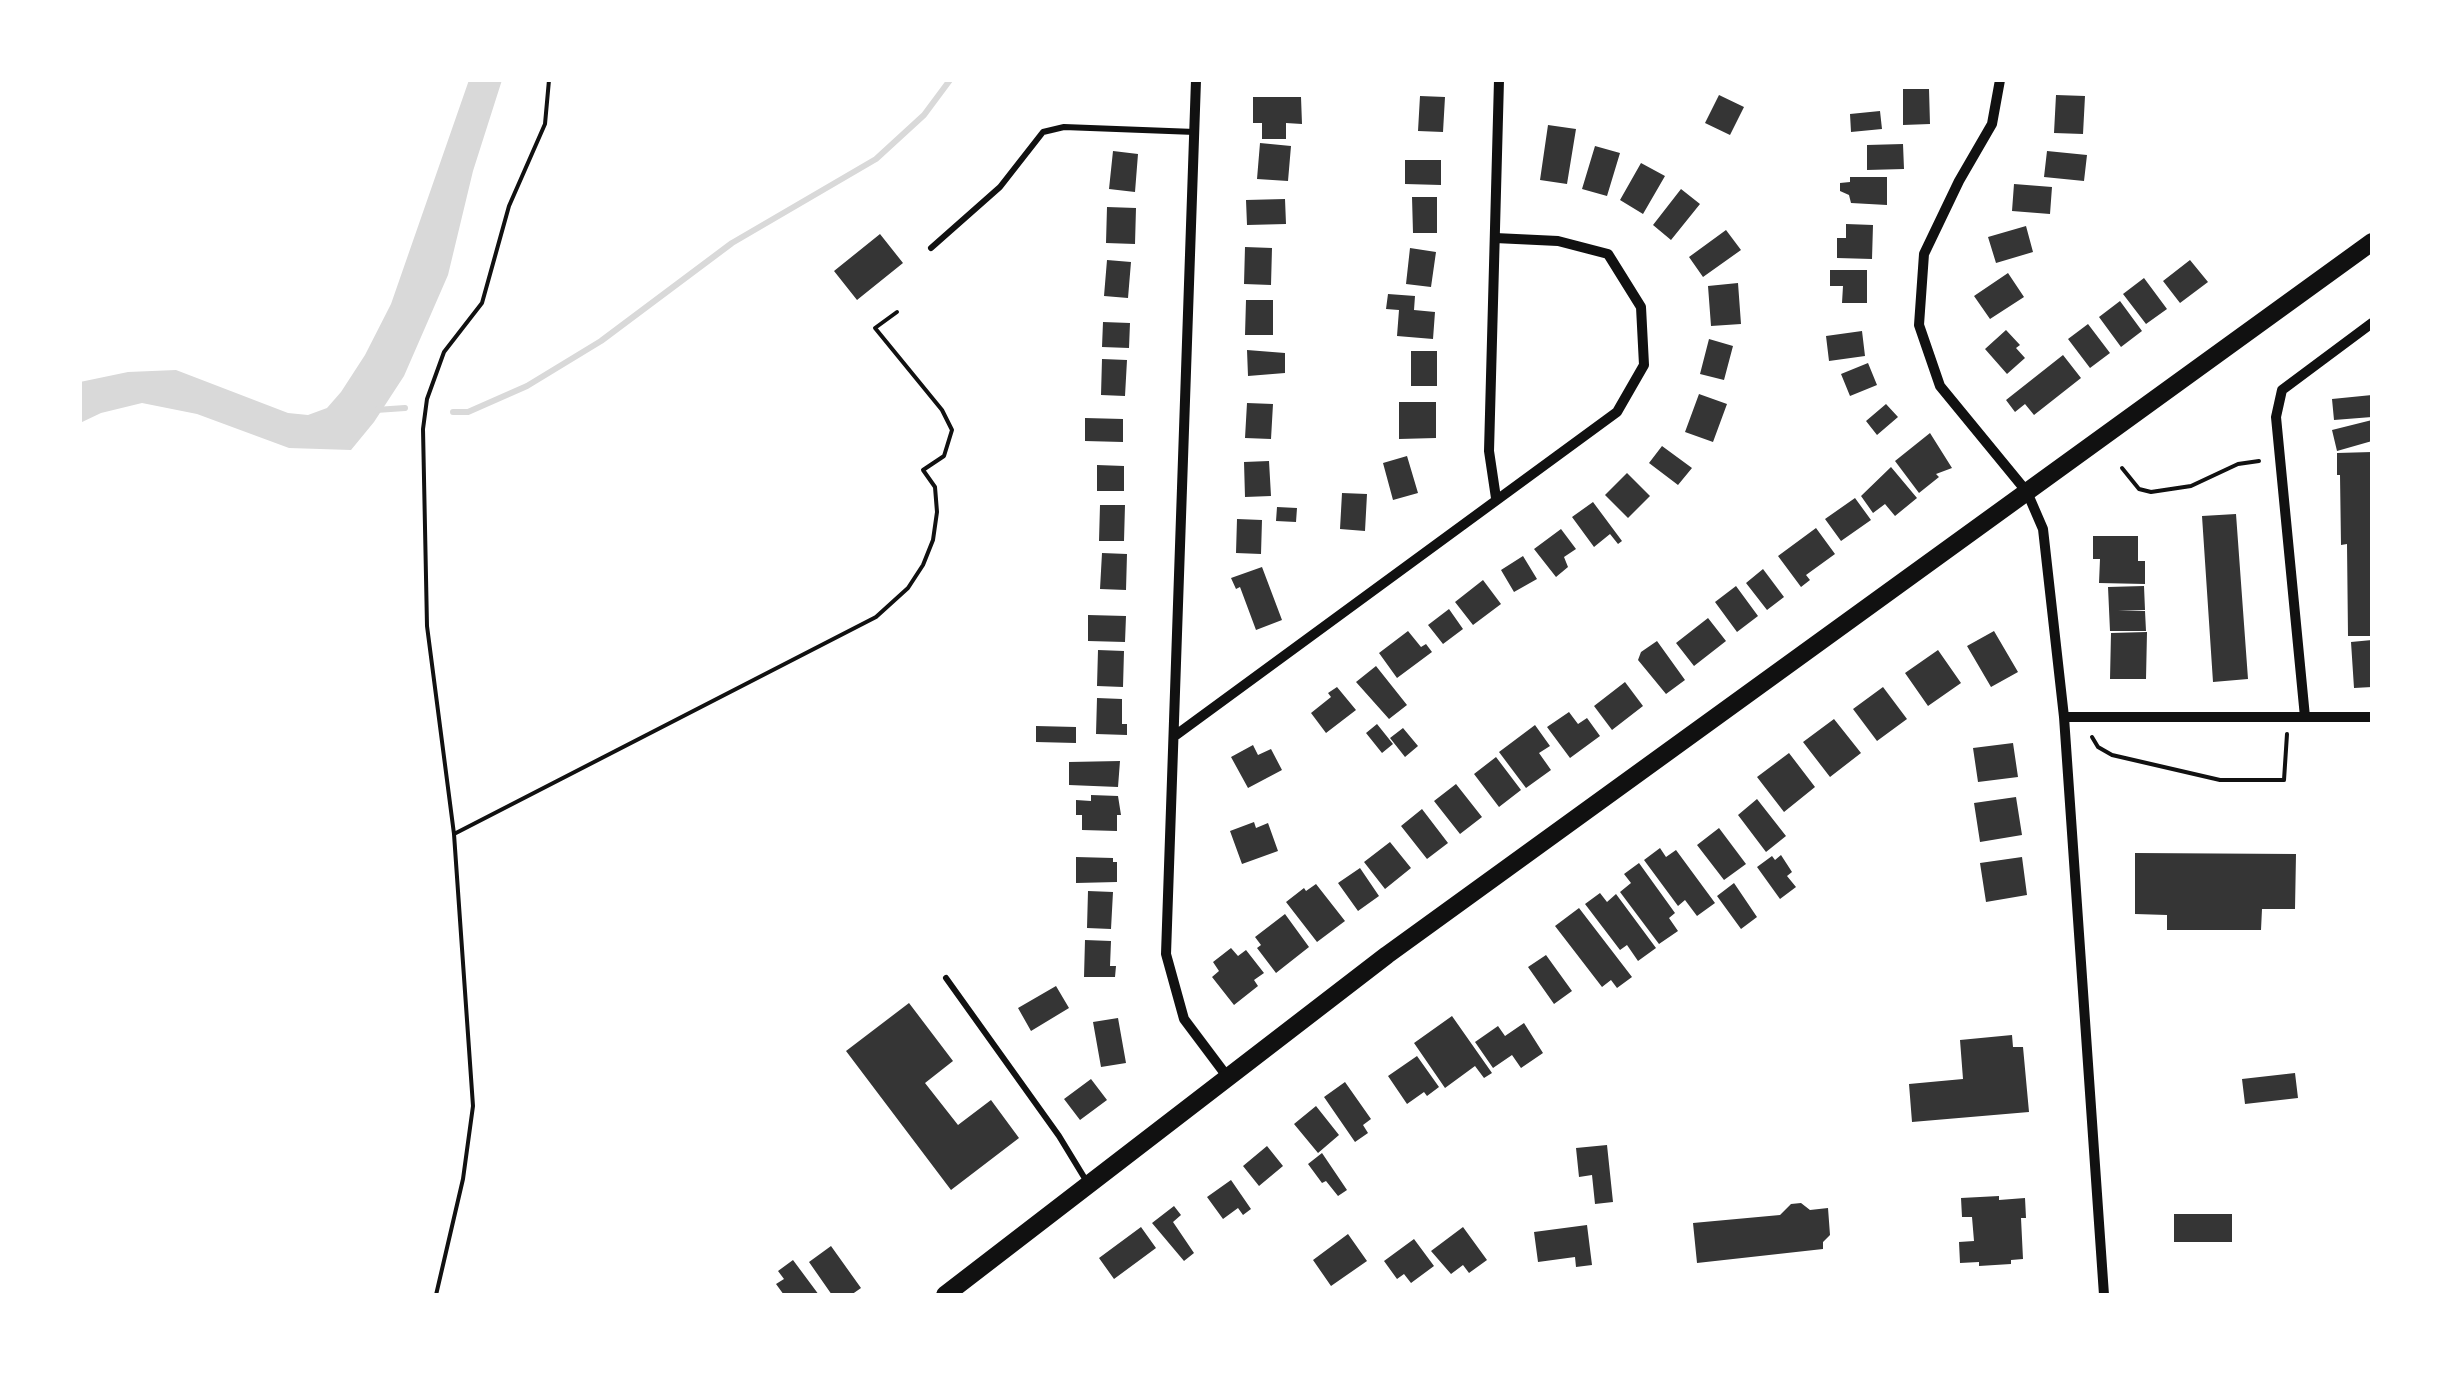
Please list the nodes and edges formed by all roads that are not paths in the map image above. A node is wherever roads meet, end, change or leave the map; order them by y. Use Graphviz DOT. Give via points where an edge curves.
graph roads {
  1 [pos="1196,80"];
  2 [pos="1499,80"];
  3 [pos="2000,80"];
  4 [pos="1195,132"];
  5 [pos="1495,238"];
  6 [pos="2372,242"];
  7 [pos="932,248"];
  8 [pos="2372,323"];
  9 [pos="2026,492"];
  10 [pos="1496,498"];
  11 [pos="2064,717"];
  12 [pos="2372,717"];
  13 [pos="2304,718"];
  14 [pos="1176,735"];
  15 [pos="946,978"];
  16 [pos="1226,1075"];
  17 [pos="1088,1183"];
  18 [pos="945,1295"];
  19 [pos="2104,1295"];
  1 -- 4 [label="street"];
  2 -- 5 [label="street"];
  3 -- 9 [label="street" via="1992,124 1924,254 1920,325 1940,386"];
  4 -- 7 [label="lane" via="1043,132 1000,188"];
  4 -- 14 [label="street"];
  5 -- 10 [label="street" via="1489,451"];
  5 -- 10 [label="street" via="1558,241 1608,254 1641,306 1644,365 1617,412"];
  6 -- 9 [label="street"];
  8 -- 13 [label="street" via="2282,390 2276,417"];
  9 -- 11 [label="street" via="2043,529"];
  9 -- 16 [label="street"];
  10 -- 14 [label="street"];
  11 -- 13 [label="street"];
  11 -- 19 [label="street"];
  12 -- 13 [label="street"];
  14 -- 16 [label="street" via="1166,954 1184,1019"];
  15 -- 17 [label="lane"];
  16 -- 17 [label="street"];
  17 -- 18 [label="street"];
}
